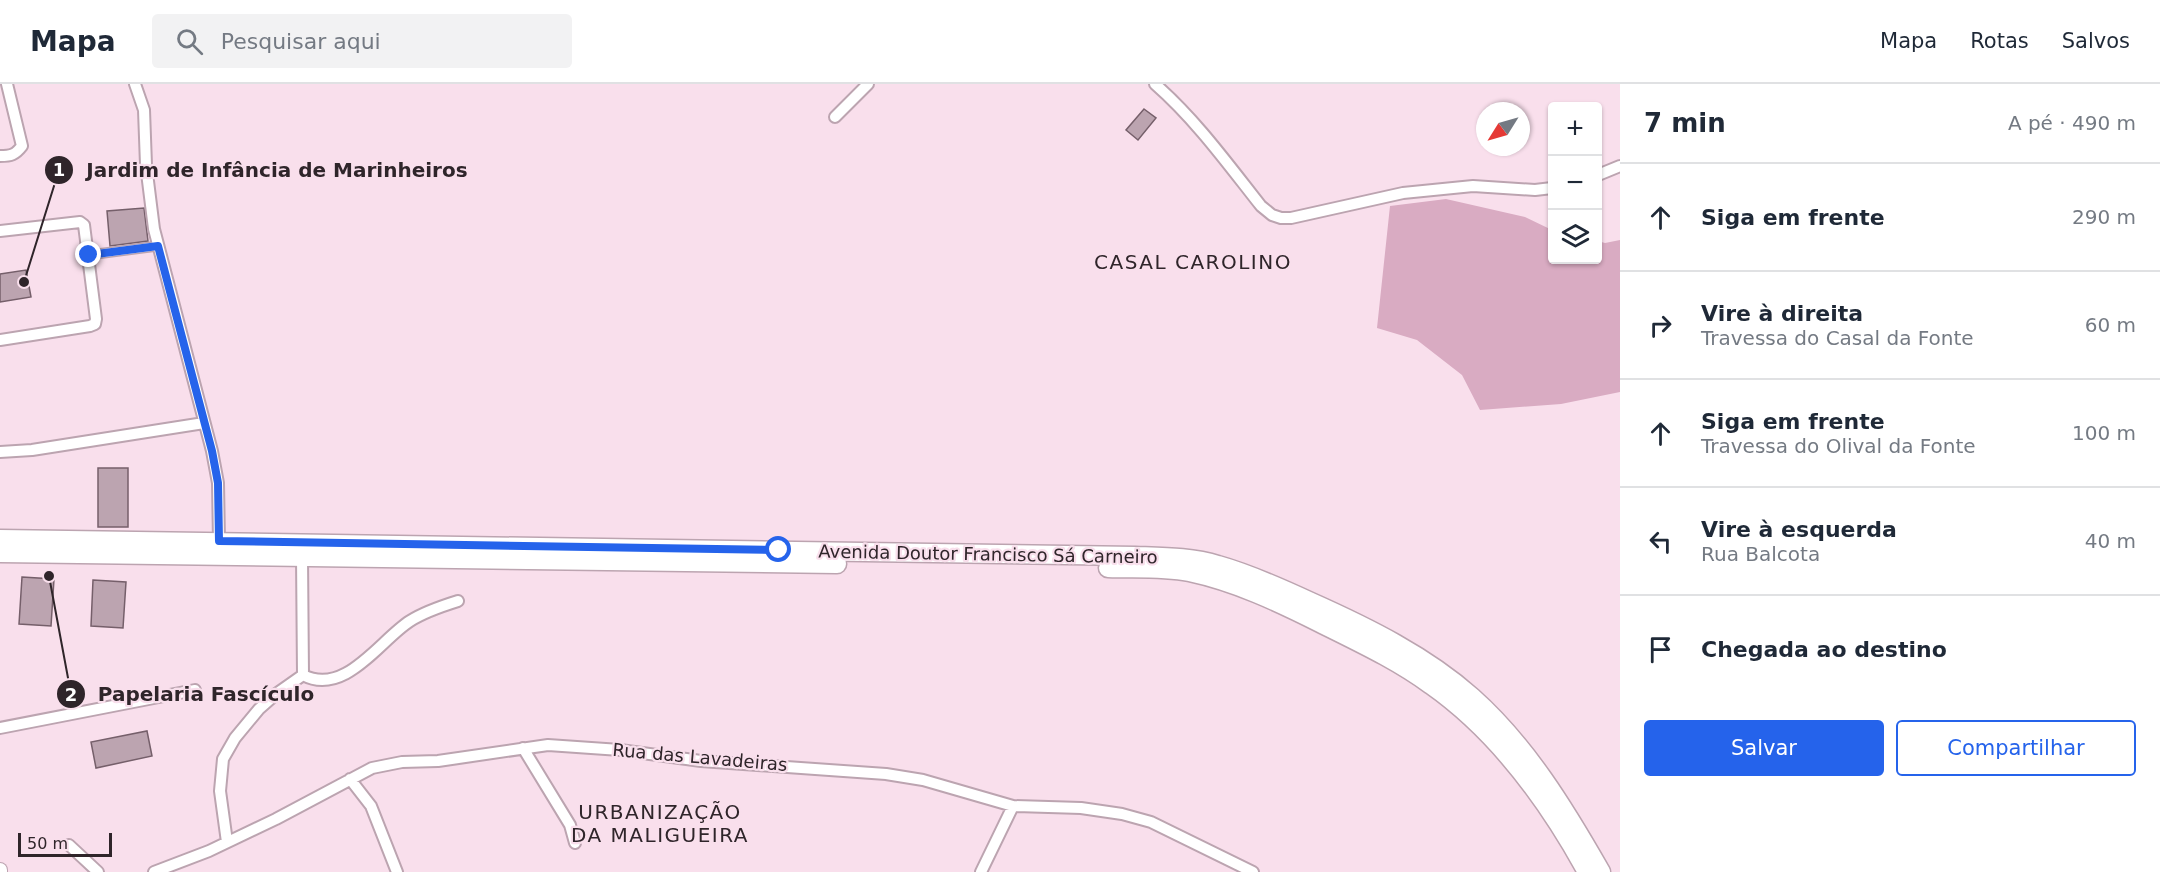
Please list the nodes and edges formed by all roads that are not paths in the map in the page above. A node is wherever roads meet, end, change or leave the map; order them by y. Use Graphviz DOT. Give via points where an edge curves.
graph roads {
  1 [pos="7,84"];
  2 [pos="135,84"];
  3 [pos="868,84"];
  4 [pos="1155,84"];
  5 [pos="835,117"];
  6 [pos="0,156"];
  7 [pos="1620,166"];
  8 [pos="1602,173"];
  9 [pos="1548,188"];
  10 [pos="0,231"];
  11 [pos="158,246"];
  12 [pos="89,255"];
  13 [pos="0,340"];
  14 [pos="204,423"];
  15 [pos="0,452"];
  16 [pos="0,539"];
  17 [pos="219,541"];
  18 [pos="0,553"];
  19 [pos="302,557"];
  20 [pos="458,601"];
  21 [pos="303,675"];
  22 [pos="195,690"];
  23 [pos="0,728"];
  24 [pos="523,748"];
  25 [pos="350,779"];
  26 [pos="1013,806"];
  27 [pos="227,842"];
  28 [pos="575,843"];
  29 [pos="69,845"];
  30 [pos="98,872"];
  31 [pos="154,872"];
  32 [pos="397,872"];
  33 [pos="981,872"];
  34 [pos="1254,872"];
  35 [pos="1587,872"];
  36 [pos="1601,872"];
  1 -- 6 [label="street" via="22,146 17,153"];
  2 -- 11 [label="street" via="144,110 150,209"];
  3 -- 5 [label="street"];
  4 -- 9 [label="street" via="1205,133 1261,206 1281,218 1403,193 1473,186"];
  7 -- 8 [label="street"];
  10 -- 12 [label="street" via="80,222 86,229"];
  11 -- 12 [label="street"];
  11 -- 14 [label="street"];
  12 -- 13 [label="street" via="95,324"];
  14 -- 15 [label="street"];
  14 -- 17 [label="street" via="218,483"];
  16 -- 17 [label="main road, Avenida Doutor Francisco Sá Carneiro"];
  17 -- 36 [label="main road, Avenida Doutor Francisco Sá Carneiro" via="1136,556 1218,564 1276,585 1386,639 1472,696 1550,787"];
  18 -- 19 [label="main road, Avenida Doutor Francisco Sá Carneiro"];
  19 -- 21 [label="street"];
  19 -- 35 [label="main road, Avenida Doutor Francisco Sá Carneiro" via="1073,567 1187,572 1218,579 1278,602 1386,657 1466,711 1493,738 1550,810"];
  20 -- 21 [label="street" via="408,622 350,670 325,680 311,680"];
  21 -- 27 [label="street" via="259,709 223,759 220,791"];
  22 -- 23 [label="street"];
  24 -- 25 [label="street, Rua das Lavadeiras" via="387,764"];
  24 -- 26 [label="street, Rua das Lavadeiras" via="585,747 701,761 886,774 923,780"];
  24 -- 28 [label="street" via="570,825"];
  25 -- 27 [label="street, Rua das Lavadeiras"];
  25 -- 32 [label="street" via="371,806"];
  26 -- 33 [label="street"];
  26 -- 34 [label="street, Rua das Lavadeiras" via="1122,814 1150,822"];
  27 -- 31 [label="street, Rua das Lavadeiras"];
  29 -- 30 [label="street"];
}
